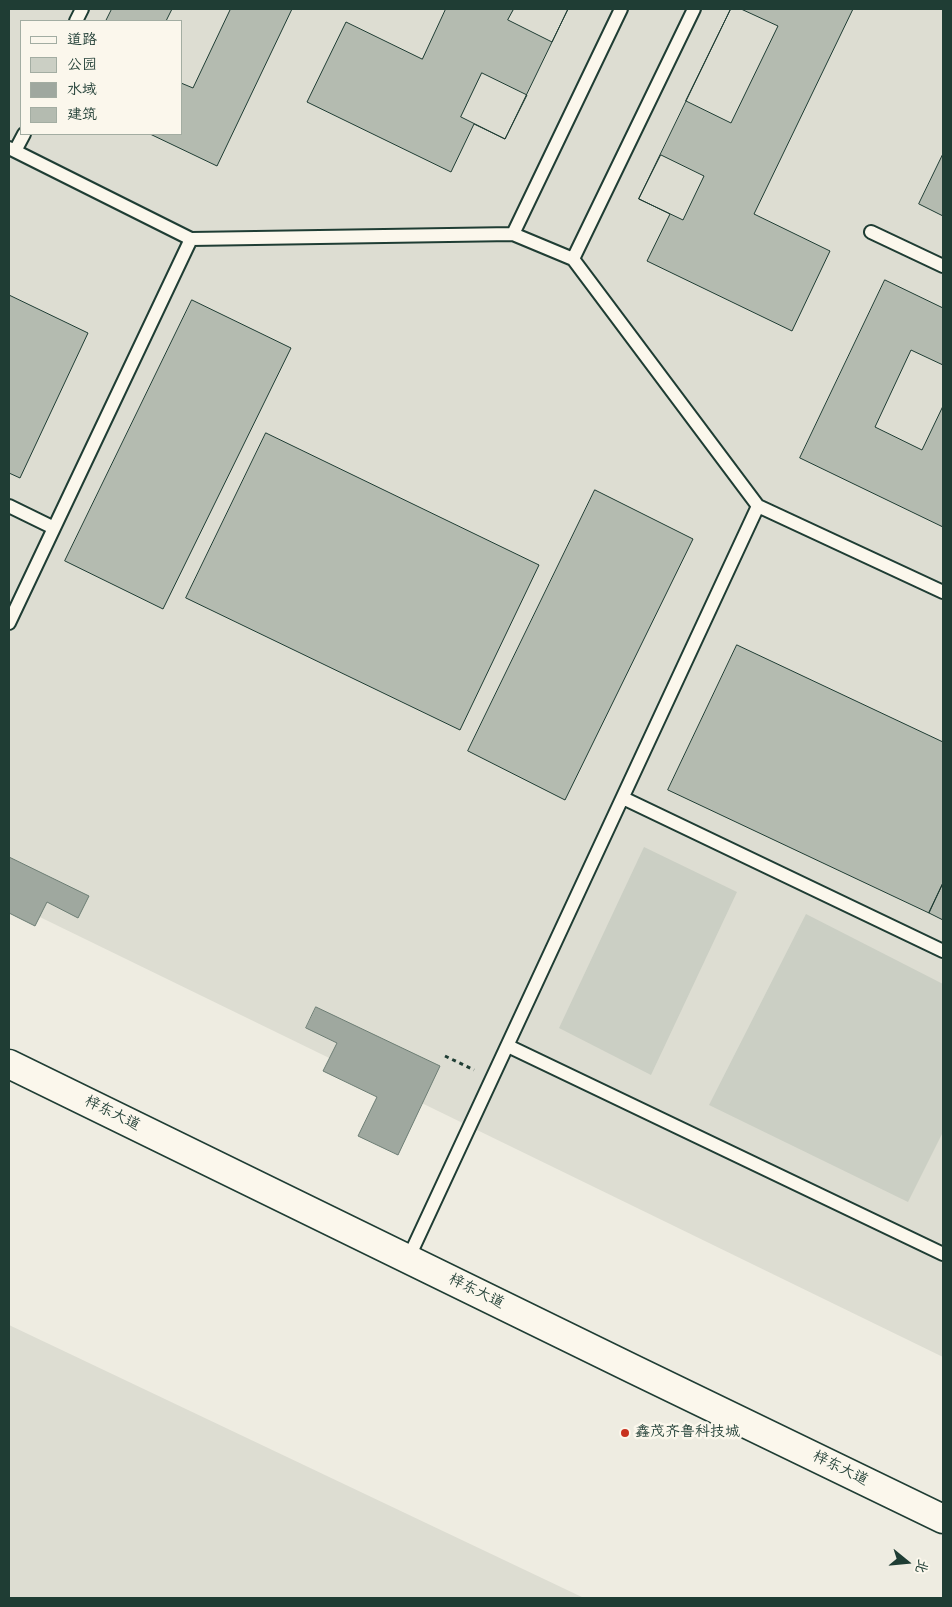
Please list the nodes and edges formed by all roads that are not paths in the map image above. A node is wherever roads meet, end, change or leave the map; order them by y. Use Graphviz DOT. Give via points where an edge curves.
graph roads {
  1 [pos="621,9"];
  2 [pos="694,9"];
  3 [pos="23,135"];
  4 [pos="12,150"];
  5 [pos="871,232"];
  6 [pos="513,234"];
  7 [pos="191,239"];
  8 [pos="573,259"];
  9 [pos="943,266"];
  10 [pos="9,506"];
  11 [pos="758,506"];
  12 [pos="54,528"];
  13 [pos="943,592"];
  14 [pos="9,623"];
  15 [pos="623,798"];
  16 [pos="943,951"];
  17 [pos="508,1046"];
  18 [pos="9,1064"];
  19 [pos="943,1254"];
  20 [pos="408,1259"];
  21 [pos="943,1519"];
  1 -- 6 [label="lane"];
  2 -- 8 [label="lane"];
  3 -- 4 [label="lane"];
  4 -- 7 [label="lane"];
  5 -- 9 [label="lane"];
  6 -- 7 [label="lane"];
  6 -- 8 [label="lane"];
  7 -- 12 [label="lane"];
  8 -- 11 [label="lane"];
  10 -- 12 [label="lane"];
  11 -- 13 [label="lane"];
  11 -- 15 [label="lane"];
  12 -- 14 [label="lane"];
  15 -- 16 [label="lane"];
  15 -- 17 [label="lane"];
  17 -- 19 [label="lane"];
  17 -- 20 [label="lane"];
  18 -- 20 [label="main road, 梓东大道"];
  20 -- 21 [label="main road, 梓东大道"];
}
